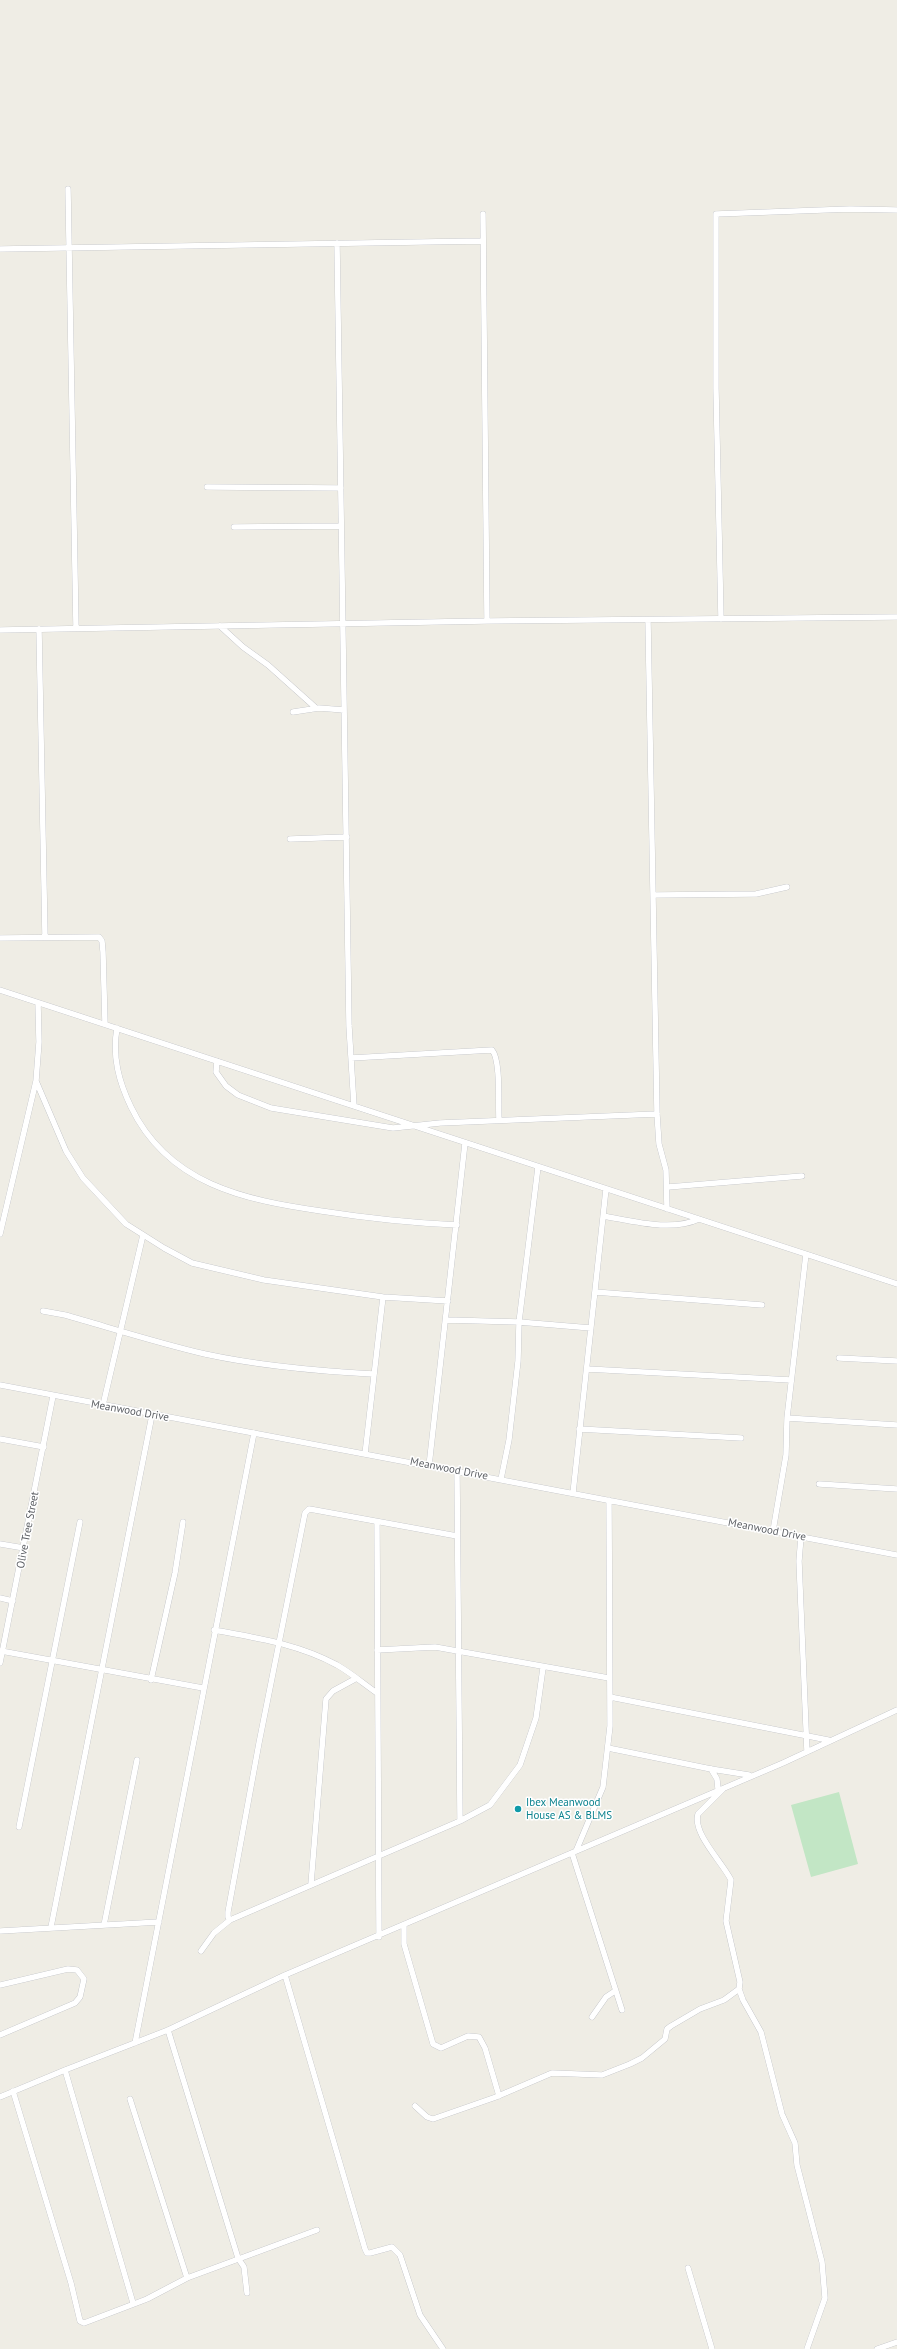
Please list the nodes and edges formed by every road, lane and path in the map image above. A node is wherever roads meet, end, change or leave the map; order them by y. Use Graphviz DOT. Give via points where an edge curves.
graph roads {
  1 [pos="68,189"];
  2 [pos="897,210"];
  3 [pos="483,214"];
  4 [pos="482,241"];
  5 [pos="337,243"];
  6 [pos="70,248"];
  7 [pos="0,249"];
  8 [pos="207,487"];
  9 [pos="341,488"];
  10 [pos="341,526"];
  11 [pos="234,527"];
  12 [pos="897,617"];
  13 [pos="721,619"];
  14 [pos="648,620"];
  15 [pos="487,621"];
  16 [pos="343,624"];
  17 [pos="220,626"];
  18 [pos="76,628"];
  19 [pos="39,629"];
  20 [pos="0,630"];
  21 [pos="316,708"];
  22 [pos="344,710"];
  23 [pos="293,712"];
  24 [pos="347,837"];
  25 [pos="290,838"];
  26 [pos="787,887"];
  27 [pos="654,895"];
  28 [pos="45,937"];
  29 [pos="0,938"];
  30 [pos="0,990"];
  31 [pos="38,1002"];
  32 [pos="105,1024"];
  33 [pos="117,1028"];
  34 [pos="351,1058"];
  35 [pos="217,1061"];
  36 [pos="36,1081"];
  37 [pos="354,1106"];
  38 [pos="656,1114"];
  39 [pos="498,1120"];
  40 [pos="416,1126"];
  41 [pos="465,1143"];
  42 [pos="538,1167"];
  43 [pos="802,1176"];
  44 [pos="668,1187"];
  45 [pos="606,1189"];
  46 [pos="667,1209"];
  47 [pos="603,1216"];
  48 [pos="699,1219"];
  49 [pos="456,1225"];
  50 [pos="0,1234"];
  51 [pos="143,1235"];
  52 [pos="806,1254"];
  53 [pos="897,1284"];
  54 [pos="595,1292"];
  55 [pos="383,1297"];
  56 [pos="448,1301"];
  57 [pos="762,1305"];
  58 [pos="43,1311"];
  59 [pos="446,1320"];
  60 [pos="519,1322"];
  61 [pos="591,1328"];
  62 [pos="120,1331"];
  63 [pos="839,1358"];
  64 [pos="897,1361"];
  65 [pos="587,1368"];
  66 [pos="373,1374"];
  67 [pos="791,1380"];
  68 [pos="0,1385"];
  69 [pos="53,1396"];
  70 [pos="103,1406"];
  71 [pos="152,1415"];
  72 [pos="787,1418"];
  73 [pos="897,1425"];
  74 [pos="579,1429"];
  75 [pos="254,1433"];
  76 [pos="741,1438"];
  77 [pos="0,1439"];
  78 [pos="44,1447"];
  79 [pos="365,1454"];
  80 [pos="429,1466"];
  81 [pos="457,1471"];
  82 [pos="501,1479"];
  83 [pos="819,1484"];
  84 [pos="897,1489"];
  85 [pos="573,1493"];
  86 [pos="609,1500"];
  87 [pos="80,1522"];
  88 [pos="183,1522"];
  89 [pos="377,1522"];
  90 [pos="773,1531"];
  91 [pos="457,1536"];
  92 [pos="801,1537"];
  93 [pos="0,1544"];
  94 [pos="24,1548"];
  95 [pos="897,1555"];
  96 [pos="0,1598"];
  97 [pos="13,1601"];
  98 [pos="214,1630"];
  99 [pos="280,1642"];
  100 [pos="377,1650"];
  101 [pos="1,1651"];
  102 [pos="459,1651"];
  103 [pos="52,1660"];
  104 [pos="0,1663"];
  105 [pos="543,1668"];
  106 [pos="102,1670"];
  107 [pos="609,1678"];
  108 [pos="355,1679"];
  109 [pos="151,1680"];
  110 [pos="203,1688"];
  111 [pos="377,1693"];
  112 [pos="610,1697"];
  113 [pos="897,1710"];
  114 [pos="807,1735"];
  115 [pos="828,1740"];
  116 [pos="608,1748"];
  117 [pos="807,1752"];
  118 [pos="137,1760"];
  119 [pos="711,1769"];
  120 [pos="751,1775"];
  121 [pos="726,1786"];
  122 [pos="718,1789"];
  123 [pos="460,1821"];
  124 [pos="19,1827"];
  125 [pos="574,1852"];
  126 [pos="380,1855"];
  127 [pos="311,1884"];
  128 [pos="230,1920"];
  129 [pos="159,1922"];
  130 [pos="104,1925"];
  131 [pos="404,1926"];
  132 [pos="51,1927"];
  133 [pos="0,1931"];
  134 [pos="379,1937"];
  135 [pos="200,1951"];
  136 [pos="284,1975"];
  137 [pos="0,1985"];
  138 [pos="739,1988"];
  139 [pos="615,1991"];
  140 [pos="622,2010"];
  141 [pos="592,2017"];
  142 [pos="168,2030"];
  143 [pos="0,2035"];
  144 [pos="135,2043"];
  145 [pos="64,2070"];
  146 [pos="13,2091"];
  147 [pos="499,2096"];
  148 [pos="0,2097"];
  149 [pos="130,2099"];
  150 [pos="415,2106"];
  151 [pos="317,2230"];
  152 [pos="238,2258"];
  153 [pos="688,2268"];
  154 [pos="187,2278"];
  155 [pos="247,2293"];
  156 [pos="133,2303"];
  157 [pos="897,2342"];
  158 [pos="443,2349"];
  159 [pos="712,2349"];
  160 [pos="807,2349"];
  161 [pos="877,2349"];
  1 -- 6 [label="street"];
  2 -- 13 [label="street" via="850,209 716,214 716,389"];
  3 -- 4 [label="street"];
  4 -- 5 [label="street"];
  4 -- 15 [label="street"];
  5 -- 6 [label="street"];
  5 -- 9 [label="street"];
  6 -- 7 [label="street"];
  6 -- 18 [label="street"];
  8 -- 9 [label="street"];
  9 -- 10 [label="street"];
  10 -- 11 [label="street"];
  10 -- 16 [label="street"];
  12 -- 13 [label="street"];
  13 -- 14 [label="street"];
  14 -- 15 [label="street"];
  14 -- 27 [label="street"];
  15 -- 16 [label="street"];
  16 -- 17 [label="street"];
  16 -- 22 [label="street"];
  17 -- 18 [label="street"];
  17 -- 21 [label="street"];
  18 -- 19 [label="street"];
  19 -- 20 [label="street"];
  19 -- 28 [label="street"];
  21 -- 22 [label="street"];
  21 -- 23 [label="street"];
  22 -- 24 [label="street"];
  24 -- 25 [label="street"];
  24 -- 34 [label="street"];
  26 -- 27 [label="street" via="756,894"];
  27 -- 38 [label="street"];
  28 -- 29 [label="street"];
  28 -- 32 [label="street" via="94,936 100,939 104,958"];
  30 -- 31 [label="street"];
  31 -- 32 [label="street"];
  31 -- 36 [label="street" via="39,1042"];
  32 -- 33 [label="street"];
  33 -- 35 [label="street"];
  33 -- 49 [label="street" via="114,1043 116,1068 123,1091 138,1121 163,1153 191,1174 219,1189 276,1204 387,1221"];
  34 -- 37 [label="street"];
  34 -- 39 [label="street" via="492,1050 497,1064"];
  35 -- 37 [label="street"];
  35 -- 40 [label="street" via="216,1072 226,1086 256,1103 288,1112 394,1128"];
  36 -- 50 [label="street"];
  36 -- 51 [label="street" via="74,1166 112,1210"];
  37 -- 40 [label="street"];
  38 -- 39 [label="street"];
  38 -- 44 [label="street"];
  39 -- 40 [label="street"];
  40 -- 41 [label="street"];
  41 -- 42 [label="street"];
  41 -- 49 [label="street"];
  42 -- 45 [label="street"];
  42 -- 60 [label="street"];
  43 -- 44 [label="street"];
  44 -- 46 [label="street"];
  45 -- 46 [label="street"];
  45 -- 47 [label="street"];
  46 -- 48 [label="street"];
  47 -- 48 [label="street" via="639,1223 673,1225 688,1224"];
  47 -- 54 [label="street"];
  48 -- 52 [label="street"];
  49 -- 56 [label="street"];
  51 -- 55 [label="street" via="178,1257 229,1272 264,1280"];
  51 -- 62 [label="street"];
  52 -- 53 [label="street"];
  52 -- 67 [label="street"];
  54 -- 57 [label="street"];
  54 -- 61 [label="street"];
  55 -- 56 [label="street"];
  55 -- 66 [label="street"];
  56 -- 59 [label="street"];
  58 -- 62 [label="street"];
  59 -- 60 [label="street"];
  59 -- 80 [label="street"];
  60 -- 61 [label="street"];
  60 -- 82 [label="street" via="518,1361 509,1440"];
  61 -- 65 [label="street"];
  62 -- 66 [label="street" via="206,1354 251,1362 330,1372"];
  62 -- 70 [label="street"];
  63 -- 64 [label="street"];
  65 -- 67 [label="street"];
  65 -- 74 [label="street"];
  66 -- 79 [label="street"];
  67 -- 72 [label="street"];
  68 -- 69 [label="street, Meanwood Drive"];
  69 -- 70 [label="street, Meanwood Drive"];
  69 -- 78 [label="street, Olive Tree Street"];
  70 -- 71 [label="street, Meanwood Drive"];
  71 -- 75 [label="street, Meanwood Drive"];
  71 -- 106 [label="street"];
  72 -- 73 [label="street"];
  72 -- 90 [label="street" via="786,1455"];
  74 -- 76 [label="street"];
  74 -- 85 [label="street"];
  75 -- 79 [label="street, Meanwood Drive"];
  75 -- 98 [label="street"];
  77 -- 78 [label="street"];
  78 -- 94 [label="street, Olive Tree Street"];
  79 -- 80 [label="street, Meanwood Drive"];
  80 -- 81 [label="street, Meanwood Drive"];
  81 -- 82 [label="street, Meanwood Drive"];
  81 -- 91 [label="street"];
  82 -- 85 [label="street, Meanwood Drive"];
  83 -- 84 [label="street"];
  85 -- 86 [label="street, Meanwood Drive"];
  86 -- 90 [label="street, Meanwood Drive"];
  86 -- 107 [label="street"];
  87 -- 103 [label="street"];
  88 -- 109 [label="street" via="175,1572"];
  89 -- 91 [label="street"];
  89 -- 99 [label="street" via="315,1510 307,1511"];
  89 -- 100 [label="street"];
  90 -- 92 [label="street, Meanwood Drive"];
  91 -- 102 [label="street"];
  92 -- 95 [label="street, Meanwood Drive"];
  92 -- 114 [label="street" via="799,1561"];
  93 -- 94 [label="street"];
  94 -- 97 [label="street, Olive Tree Street"];
  96 -- 97 [label="street"];
  97 -- 101 [label="street, Olive Tree Street"];
  98 -- 99 [label="street"];
  98 -- 110 [label="street"];
  99 -- 108 [label="street" via="325,1660"];
  99 -- 128 [label="street" via="228,1912"];
  100 -- 102 [label="street" via="423,1646"];
  100 -- 111 [label="street"];
  101 -- 103 [label="street"];
  101 -- 104 [label="street, Olive Tree Street"];
  102 -- 105 [label="street"];
  102 -- 123 [label="street"];
  103 -- 106 [label="street"];
  103 -- 124 [label="street"];
  105 -- 107 [label="street"];
  105 -- 123 [label="street" via="536,1718 520,1765 490,1805"];
  106 -- 109 [label="street"];
  106 -- 132 [label="street"];
  107 -- 112 [label="street"];
  108 -- 111 [label="street"];
  108 -- 127 [label="street" via="333,1691 326,1699"];
  109 -- 110 [label="street"];
  110 -- 129 [label="street"];
  111 -- 126 [label="street"];
  112 -- 114 [label="street"];
  112 -- 116 [label="street"];
  113 -- 115 [label="street"];
  114 -- 115 [label="street"];
  114 -- 117 [label="street"];
  115 -- 117 [label="street"];
  116 -- 119 [label="street"];
  116 -- 125 [label="street" via="603,1787"];
  117 -- 120 [label="street"];
  118 -- 130 [label="street"];
  119 -- 120 [label="street"];
  119 -- 122 [label="street" via="717,1780"];
  120 -- 121 [label="street"];
  121 -- 122 [label="street"];
  121 -- 138 [label="street" via="698,1814 697,1823 712,1853 731,1880 726,1922 740,1982"];
  122 -- 125 [label="street"];
  123 -- 126 [label="street"];
  125 -- 131 [label="street"];
  125 -- 139 [label="street"];
  126 -- 127 [label="street"];
  126 -- 134 [label="street"];
  127 -- 128 [label="street"];
  128 -- 135 [label="street" via="214,1933"];
  129 -- 130 [label="street"];
  129 -- 144 [label="street"];
  130 -- 132 [label="street"];
  131 -- 134 [label="street"];
  131 -- 147 [label="street" via="404,1944 433,2044 441,2048 468,2036 479,2037 485,2048"];
  132 -- 133 [label="street"];
  134 -- 136 [label="street"];
  136 -- 142 [label="street"];
  136 -- 158 [label="street" via="365,2249 370,2253 392,2246 400,2255 420,2315"];
  137 -- 143 [label="street" via="68,1969 77,1970 84,1979 80,1997 75,2003"];
  138 -- 147 [label="street" via="724,2000 671,2026 667,2029 665,2039 642,2058 630,2064 602,2075 552,2073"];
  138 -- 160 [label="street" via="761,2032 782,2114 794,2143 797,2165 822,2262 825,2298"];
  139 -- 140 [label="street"];
  139 -- 141 [label="street" via="602,2002"];
  142 -- 144 [label="street"];
  142 -- 152 [label="street"];
  144 -- 145 [label="street"];
  145 -- 146 [label="street"];
  145 -- 156 [label="street"];
  146 -- 148 [label="street"];
  146 -- 156 [label="street" via="80,2321 89,2323"];
  147 -- 150 [label="street" via="433,2119"];
  149 -- 154 [label="street"];
  151 -- 152 [label="street"];
  152 -- 154 [label="street" via="203,2274"];
  152 -- 155 [label="street" via="244,2267"];
  153 -- 159 [label="street"];
  154 -- 156 [label="street"];
  157 -- 161 [label="street"];
}
